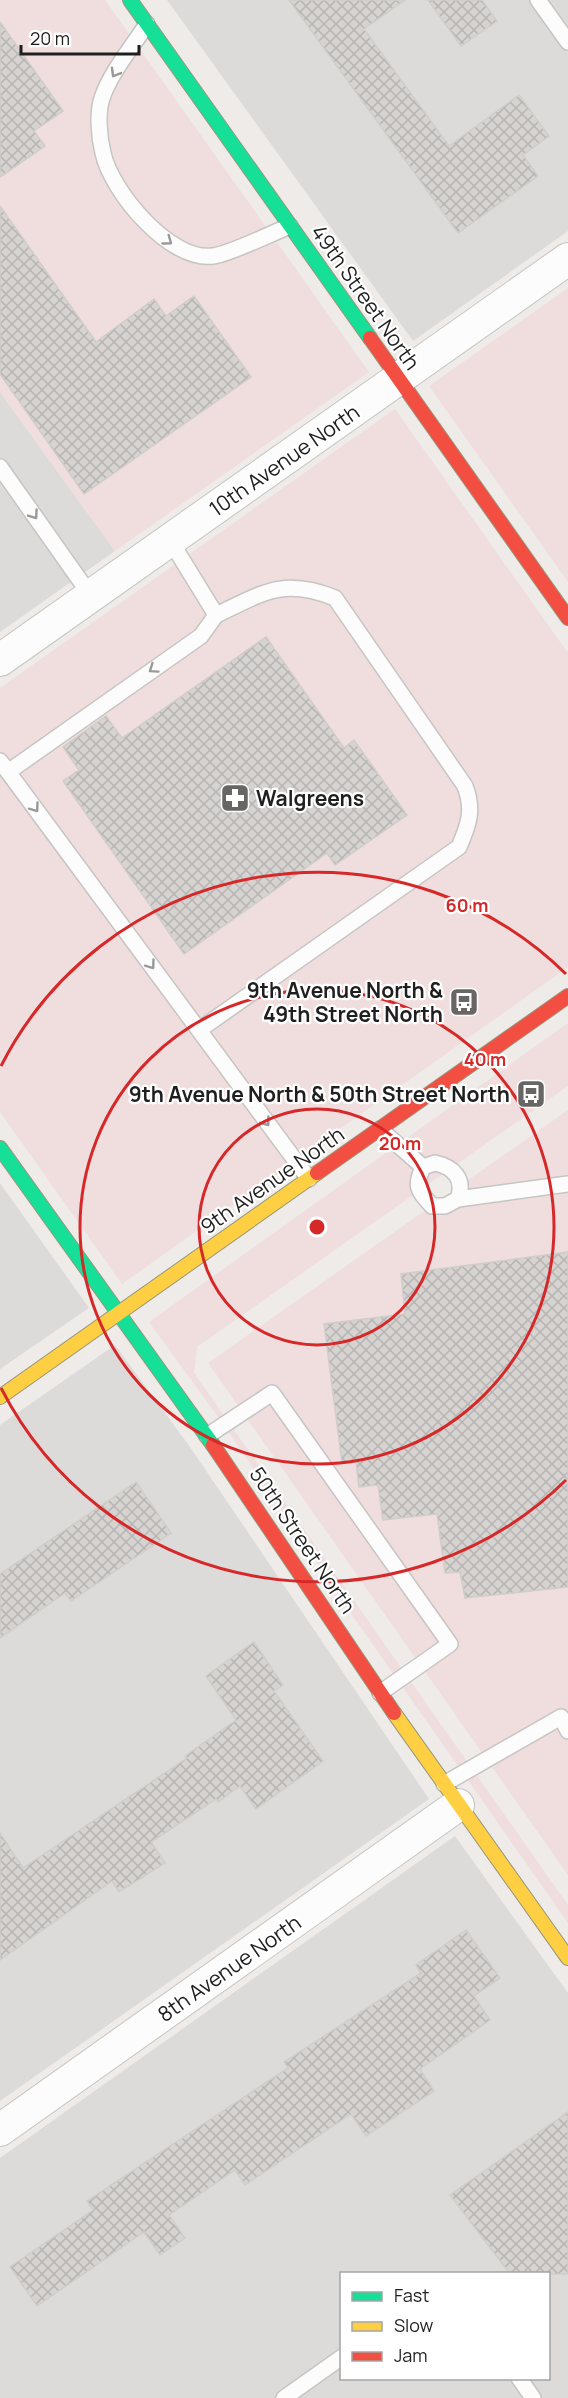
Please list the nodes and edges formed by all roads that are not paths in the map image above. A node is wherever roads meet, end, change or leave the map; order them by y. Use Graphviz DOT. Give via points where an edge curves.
graph roads {
  1 [pos="130,0"];
  2 [pos="538,0"];
  3 [pos="147,24"];
  4 [pos="568,42"];
  5 [pos="290,226"];
  6 [pos="568,260"];
  7 [pos="399,379"];
  8 [pos="0,467"];
  9 [pos="170,540"];
  10 [pos="91,596"];
  11 [pos="216,615"];
  12 [pos="568,618"];
  13 [pos="0,660"];
  14 [pos="4,767"];
  15 [pos="568,984"];
  16 [pos="568,996"];
  17 [pos="568,1006"];
  18 [pos="551,1008"];
  19 [pos="199,1030"];
  20 [pos="380,1129"];
  21 [pos="0,1148"];
  22 [pos="423,1167"];
  23 [pos="309,1179"];
  24 [pos="568,1184"];
  25 [pos="458,1198"];
  26 [pos="118,1315"];
  27 [pos="0,1397"];
  28 [pos="207,1436"];
  29 [pos="380,1693"];
  30 [pos="565,1716"];
  31 [pos="568,1731"];
  32 [pos="451,1795"];
  33 [pos="567,1956"];
  34 [pos="0,2130"];
  35 [pos="340,2358"];
  36 [pos="520,2380"];
  37 [pos="284,2398"];
  38 [pos="533,2398"];
  1 -- 3 [label="street, 49th Street North"];
  2 -- 4 [label="lane"];
  3 -- 5 [label="street, 49th Street North"];
  3 -- 5 [label="lane, one-way" via="101,99 103,154 128,200 154,230 184,252 213,256"];
  5 -- 7 [label="street, 49th Street North"];
  6 -- 7 [label="street, 10th Avenue North"];
  7 -- 9 [label="street, 10th Avenue North"];
  7 -- 12 [label="street, 49th Street North"];
  8 -- 10 [label="lane, one-way"];
  9 -- 10 [label="street, 10th Avenue North"];
  9 -- 11 [label="lane"];
  10 -- 13 [label="street, 10th Avenue North"];
  11 -- 14 [label="lane, one-way" via="201,636"];
  11 -- 19 [label="lane" via="267,592 292,586 335,598 465,786 471,802 470,822 459,847"];
  14 -- 19 [label="lane, one-way"];
  15 -- 18 [label="street"];
  16 -- 18 [label="street, 9th Avenue North"];
  17 -- 18 [label="street"];
  18 -- 20 [label="street, 9th Avenue North"];
  19 -- 23 [label="lane, one-way"];
  20 -- 22 [label="lane"];
  20 -- 23 [label="street, 9th Avenue North"];
  21 -- 26 [label="street, 50th Street North"];
  22 -- 25 [label="lane" via="435,1163 449,1166 462,1187"];
  22 -- 25 [label="lane" via="417,1180 419,1191 432,1206 445,1206"];
  23 -- 26 [label="street, 9th Avenue North"];
  24 -- 25 [label="lane"];
  26 -- 27 [label="street, 9th Avenue North"];
  26 -- 28 [label="street, 50th Street North"];
  28 -- 29 [label="street, 50th Street North"];
  28 -- 29 [label="lane" via="272,1393 450,1644"];
  29 -- 32 [label="street, 50th Street North"];
  30 -- 31 [label="lane"];
  30 -- 32 [label="lane"];
  32 -- 33 [label="street, 50th Street North"];
  32 -- 34 [label="street, 8th Avenue North"];
  35 -- 37 [label="lane"];
  36 -- 38 [label="lane"];
}
